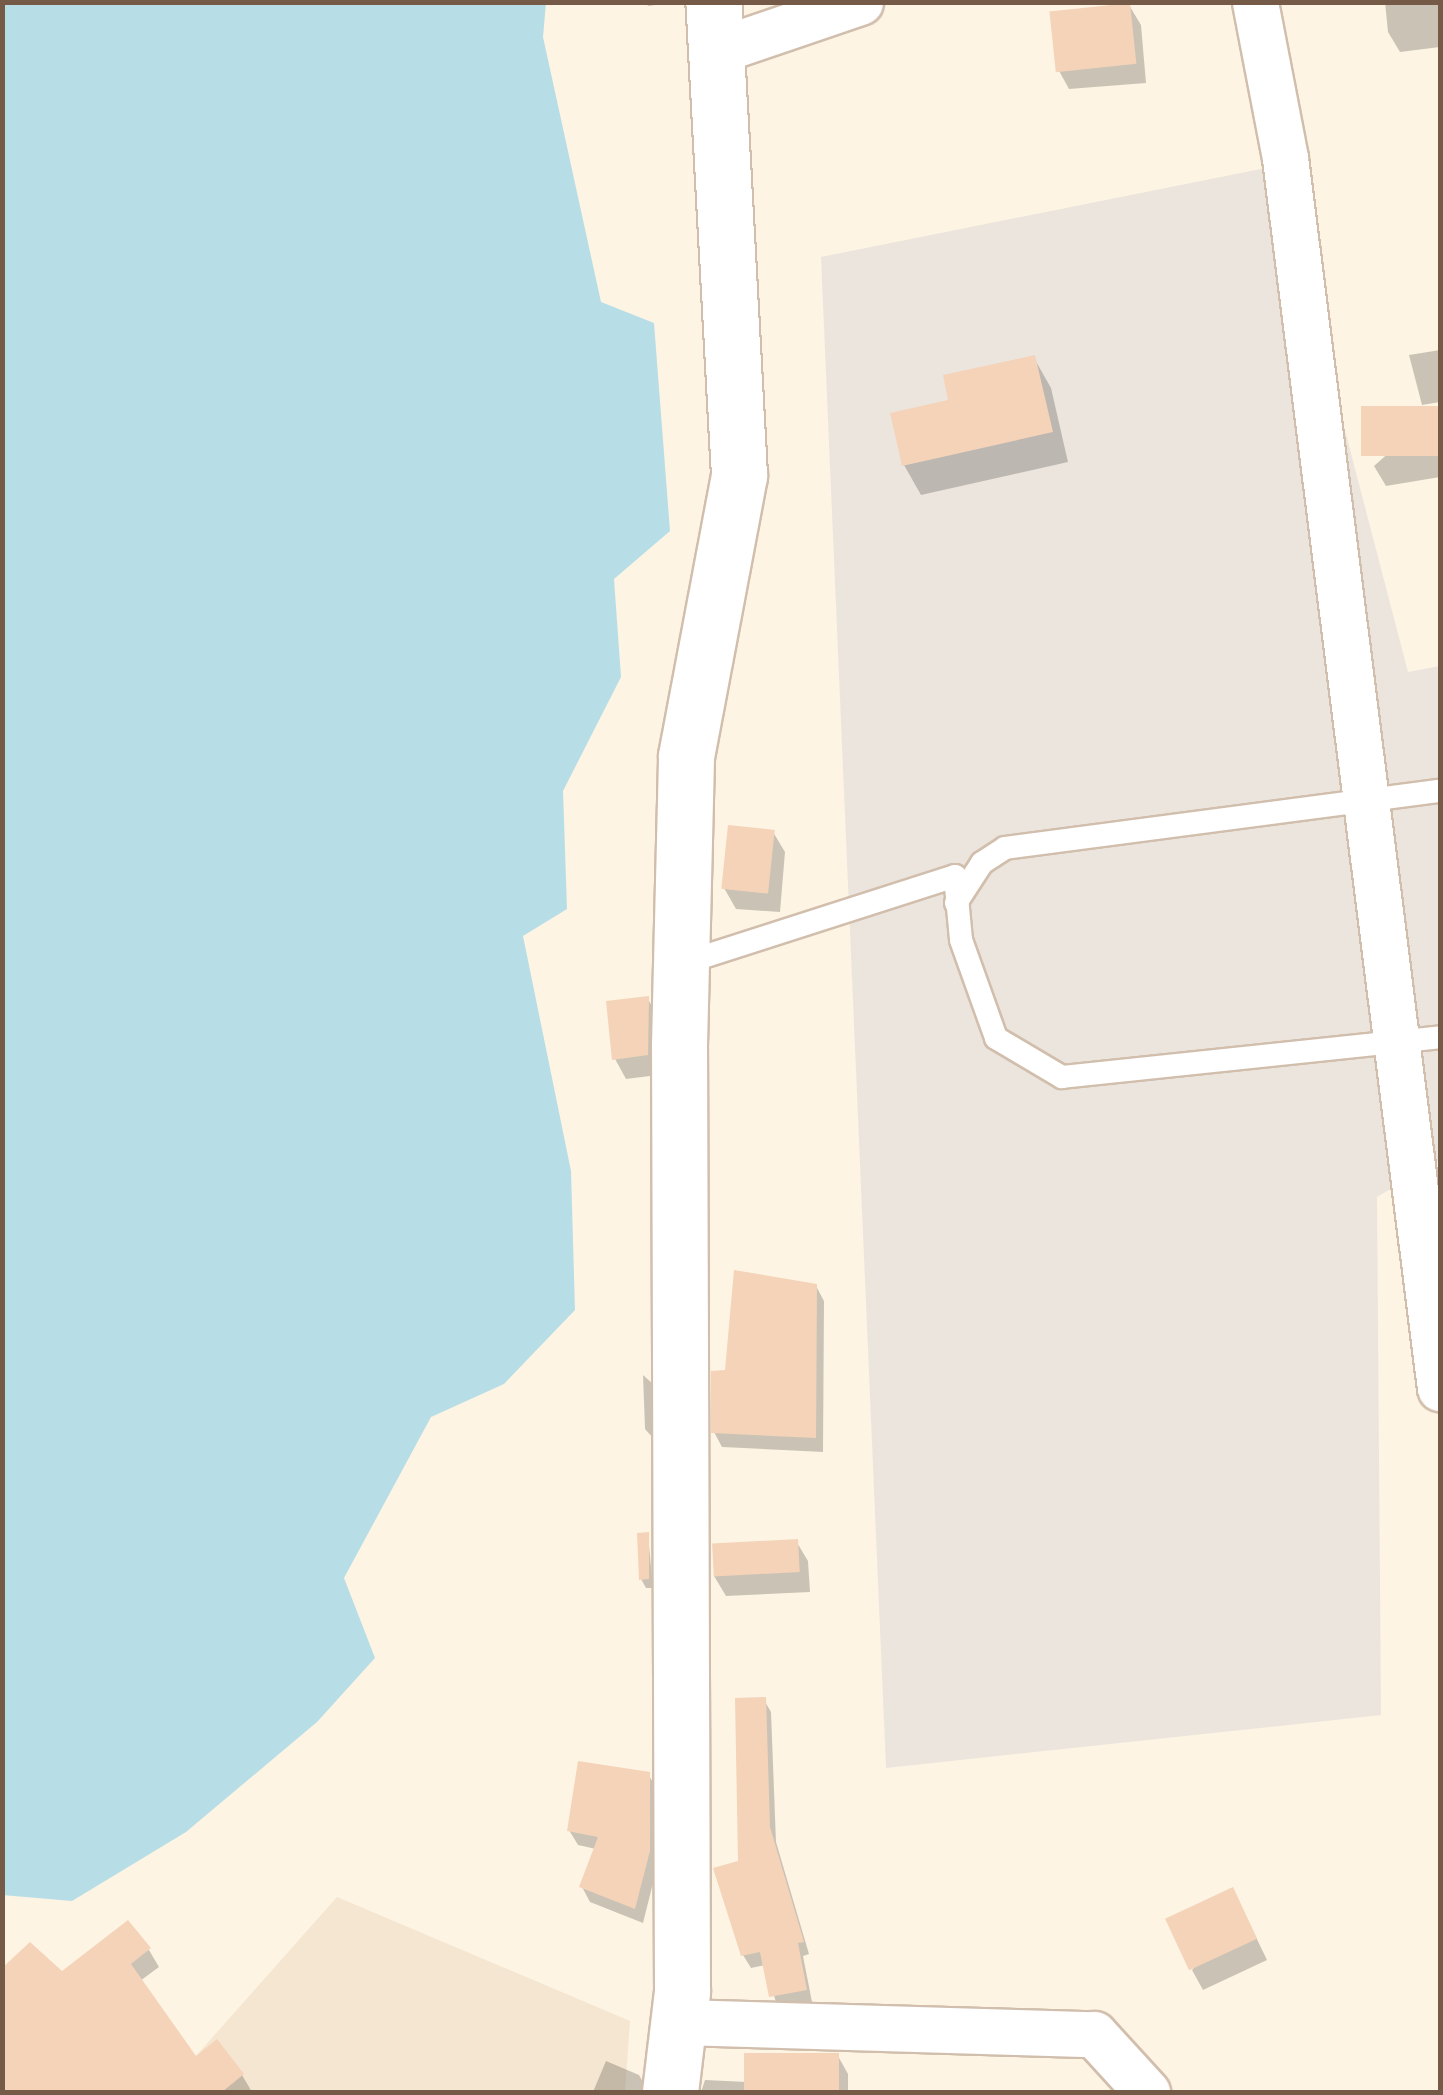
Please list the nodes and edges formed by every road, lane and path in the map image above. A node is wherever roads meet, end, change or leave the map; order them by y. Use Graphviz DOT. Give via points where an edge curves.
graph roads {
  1 [pos="860,2"];
  2 [pos="1255,2"];
  3 [pos="716,26"];
  4 [pos="1440,791"];
  5 [pos="954,906"];
  6 [pos="681,964"];
  7 [pos="1440,1037"];
  8 [pos="1435,1312"];
  9 [pos="1440,1388"];
  10 [pos="679,2022"];
  11 [pos="670,2092"];
  12 [pos="1147,2092"];
  1 -- 3 [label="street"];
  2 -- 8 [label="street" via="1286,158"];
  3 -- 6 [label="street" via="739,475 686,756"];
  4 -- 5 [label="lane" via="1005,848 982,863"];
  5 -- 6 [label="lane" via="954,876"];
  5 -- 7 [label="lane" via="978,998 996,1038 1062,1077"];
  6 -- 10 [label="street"];
  8 -- 9 [label="street"];
  10 -- 11 [label="street"];
  10 -- 12 [label="street" via="1094,2034"];
}
